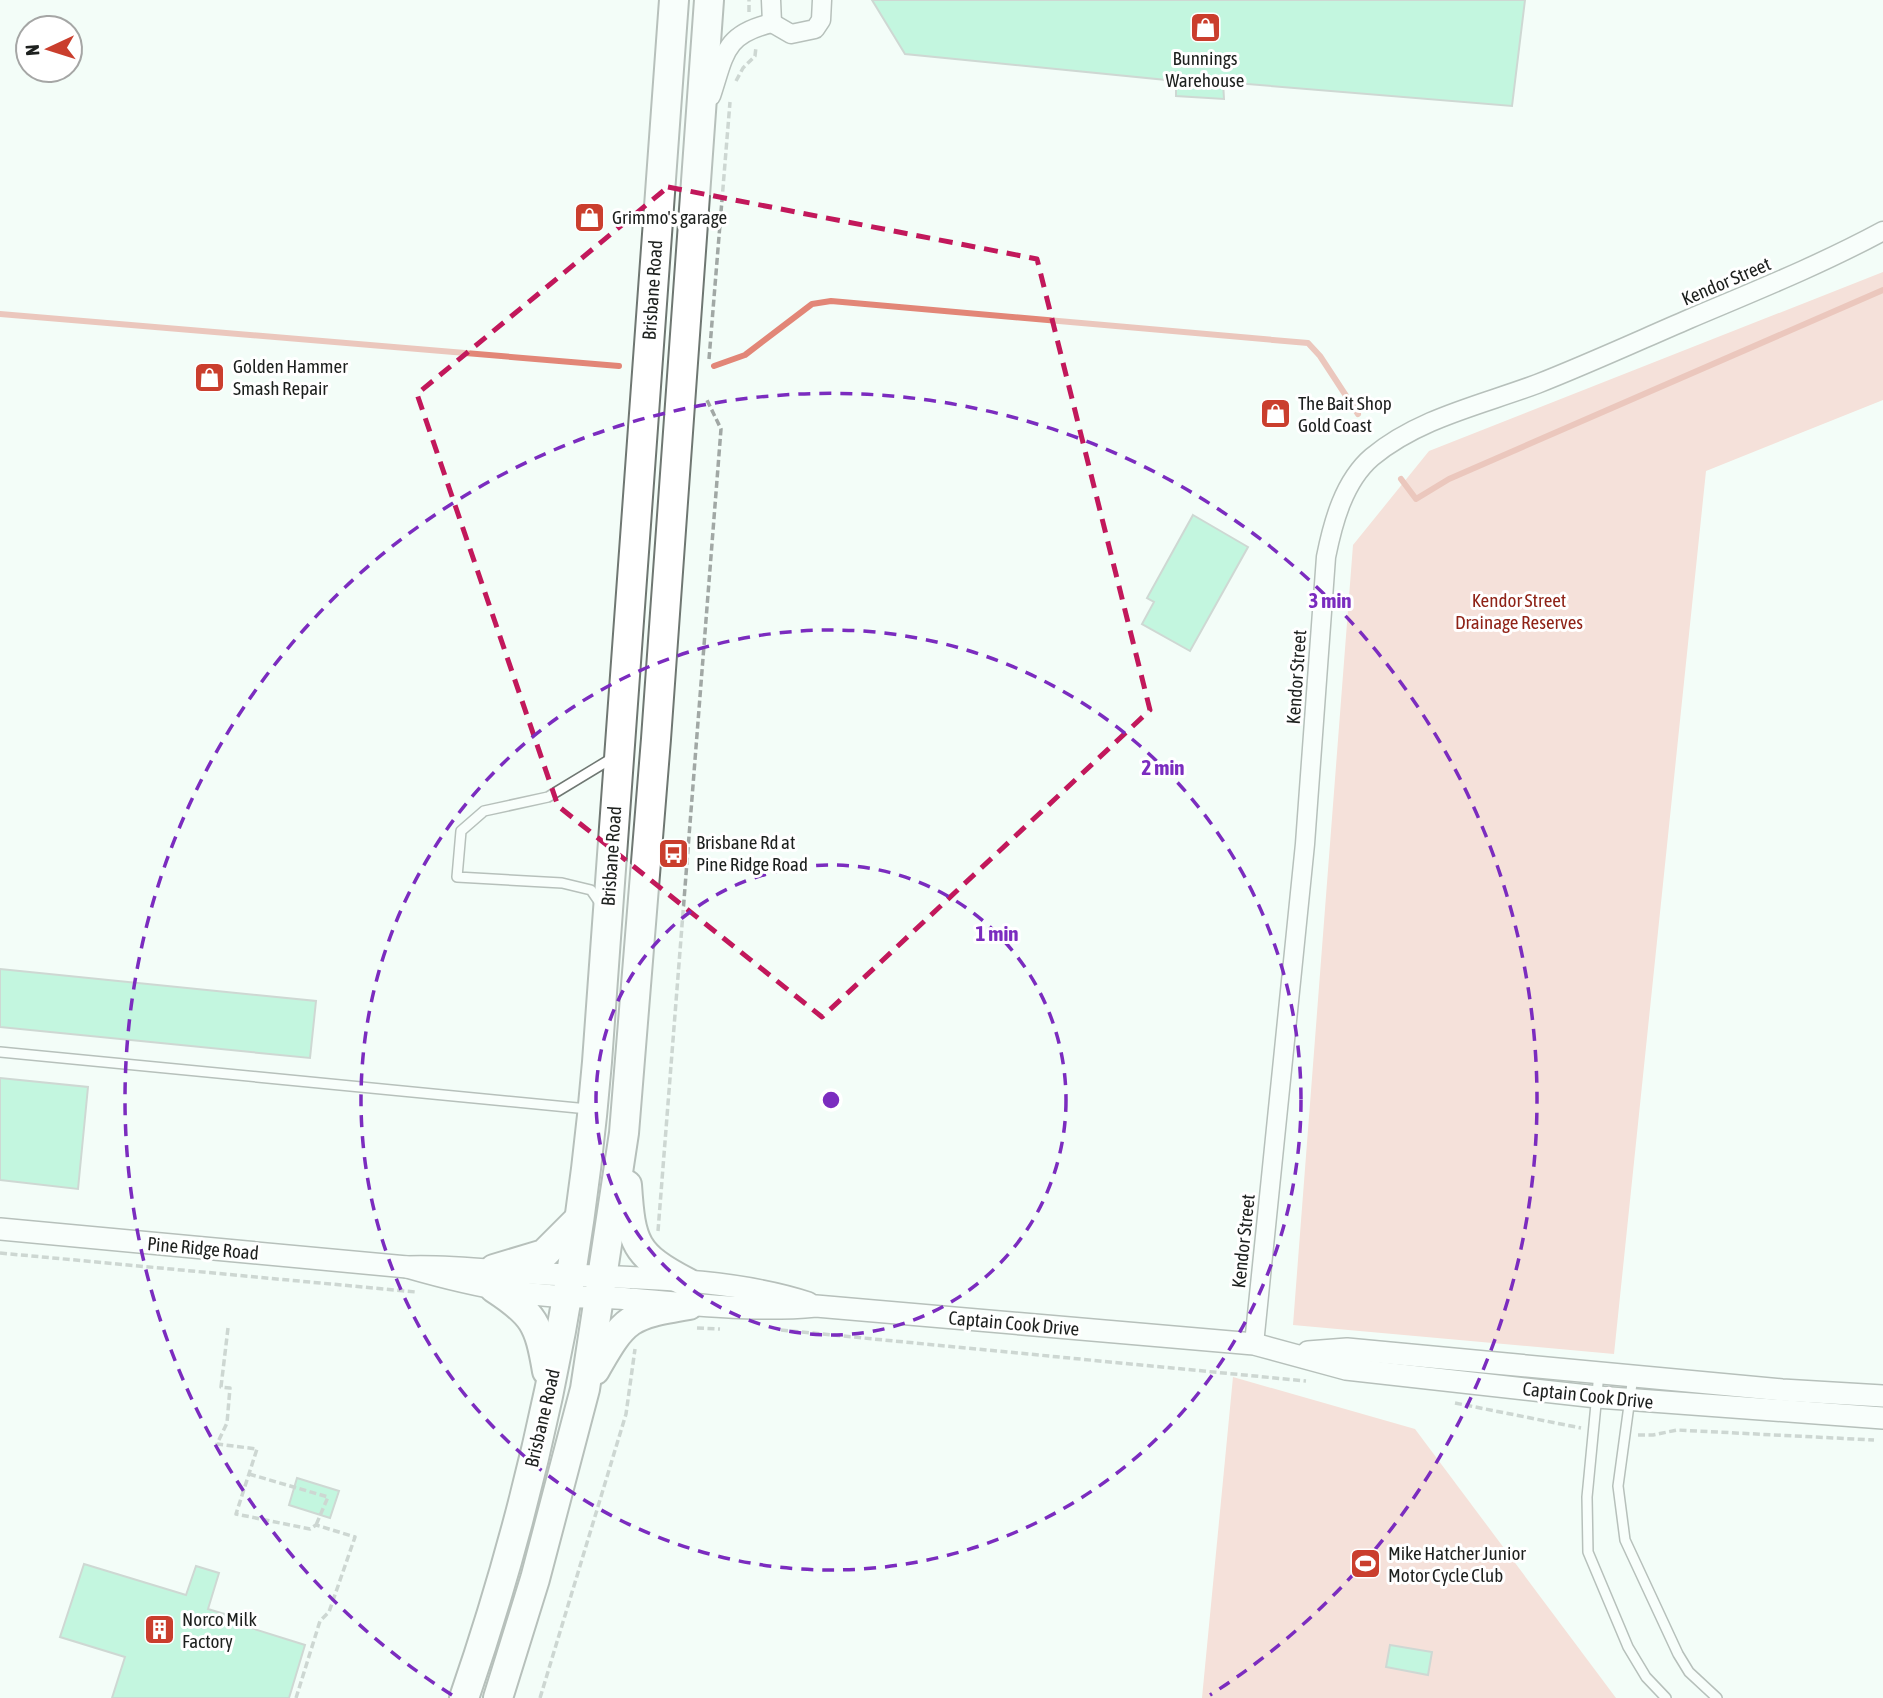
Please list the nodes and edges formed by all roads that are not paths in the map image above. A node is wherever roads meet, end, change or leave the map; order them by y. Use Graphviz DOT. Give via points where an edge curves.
graph roads {
  1 [pos="674,0"];
  2 [pos="709,0"];
  3 [pos="771,0"];
  4 [pos="822,0"];
  5 [pos="772,23"];
  6 [pos="699,131"];
  7 [pos="1883,231"];
  8 [pos="619,754"];
  9 [pos="607,912"];
  10 [pos="0,1052"];
  11 [pos="593,1110"];
  12 [pos="624,1133"];
  13 [pos="579,1219"];
  14 [pos="0,1229"];
  15 [pos="494,1279"];
  16 [pos="568,1285"];
  17 [pos="602,1286"];
  18 [pos="688,1305"];
  19 [pos="1254,1344"];
  20 [pos="1295,1353"];
  21 [pos="1599,1373"];
  22 [pos="1633,1376"];
  23 [pos="585,1389"];
  24 [pos="550,1391"];
  25 [pos="1883,1396"];
  26 [pos="1597,1397"];
  27 [pos="1629,1400"];
  28 [pos="1883,1418"];
  29 [pos="464,1698"];
  30 [pos="498,1698"];
  31 [pos="1666,1698"];
  32 [pos="1717,1698"];
  1 -- 8 [label="highway, Brisbane Road"];
  2 -- 6 [label="highway, Brisbane Road"];
  3 -- 5 [label="street"];
  4 -- 5 [label="street" via="821,20 815,29 791,34"];
  5 -- 6 [label="street" via="752,27 726,51"];
  6 -- 12 [label="highway, Brisbane Road"];
  7 -- 19 [label="street, Kendor Street" via="1807,269 1401,436 1370,459 1349,486 1332,525 1326,556 1305,844"];
  8 -- 9 [label="highway, Brisbane Road"];
  8 -- 9 [label="lane" via="548,797 484,811 461,831 457,877 562,883 591,890"];
  9 -- 11 [label="highway, Brisbane Road"];
  10 -- 11 [label="lane"];
  11 -- 13 [label="highway, Brisbane Road"];
  12 -- 17 [label="highway, Brisbane Road"];
  12 -- 18 [label="highway" via="630,1226 640,1250 670,1274"];
  13 -- 15 [label="highway" via="544,1254"];
  13 -- 16 [label="highway, Brisbane Road"];
  14 -- 15 [label="street, Pine Ridge Road"];
  15 -- 16 [label="street, Pine Ridge Road"];
  15 -- 24 [label="highway" via="537,1324"];
  16 -- 17 [label="street, Pine Ridge Road"];
  16 -- 24 [label="highway, Brisbane Road"];
  17 -- 18 [label="street, Captain Cook Drive"];
  17 -- 23 [label="highway, Brisbane Road"];
  18 -- 19 [label="street, Captain Cook Drive" via="779,1293 816,1306"];
  18 -- 23 [label="highway" via="651,1311 623,1325"];
  19 -- 20 [label="street, Captain Cook Drive"];
  20 -- 21 [label="street, Captain Cook Drive" via="1347,1349"];
  20 -- 26 [label="street, Captain Cook Drive" via="1346,1369"];
  21 -- 22 [label="street, Captain Cook Drive"];
  21 -- 26 [label="lane"];
  22 -- 25 [label="street, Captain Cook Drive"];
  22 -- 27 [label="lane"];
  23 -- 30 [label="highway, Brisbane Road"];
  24 -- 29 [label="highway, Brisbane Road" via="500,1594"];
  26 -- 27 [label="street, Captain Cook Drive"];
  26 -- 31 [label="lane" via="1587,1497 1588,1552 1628,1647"];
  27 -- 28 [label="street, Captain Cook Drive"];
  27 -- 32 [label="lane" via="1618,1486 1625,1540 1678,1654 1689,1672"];
}
